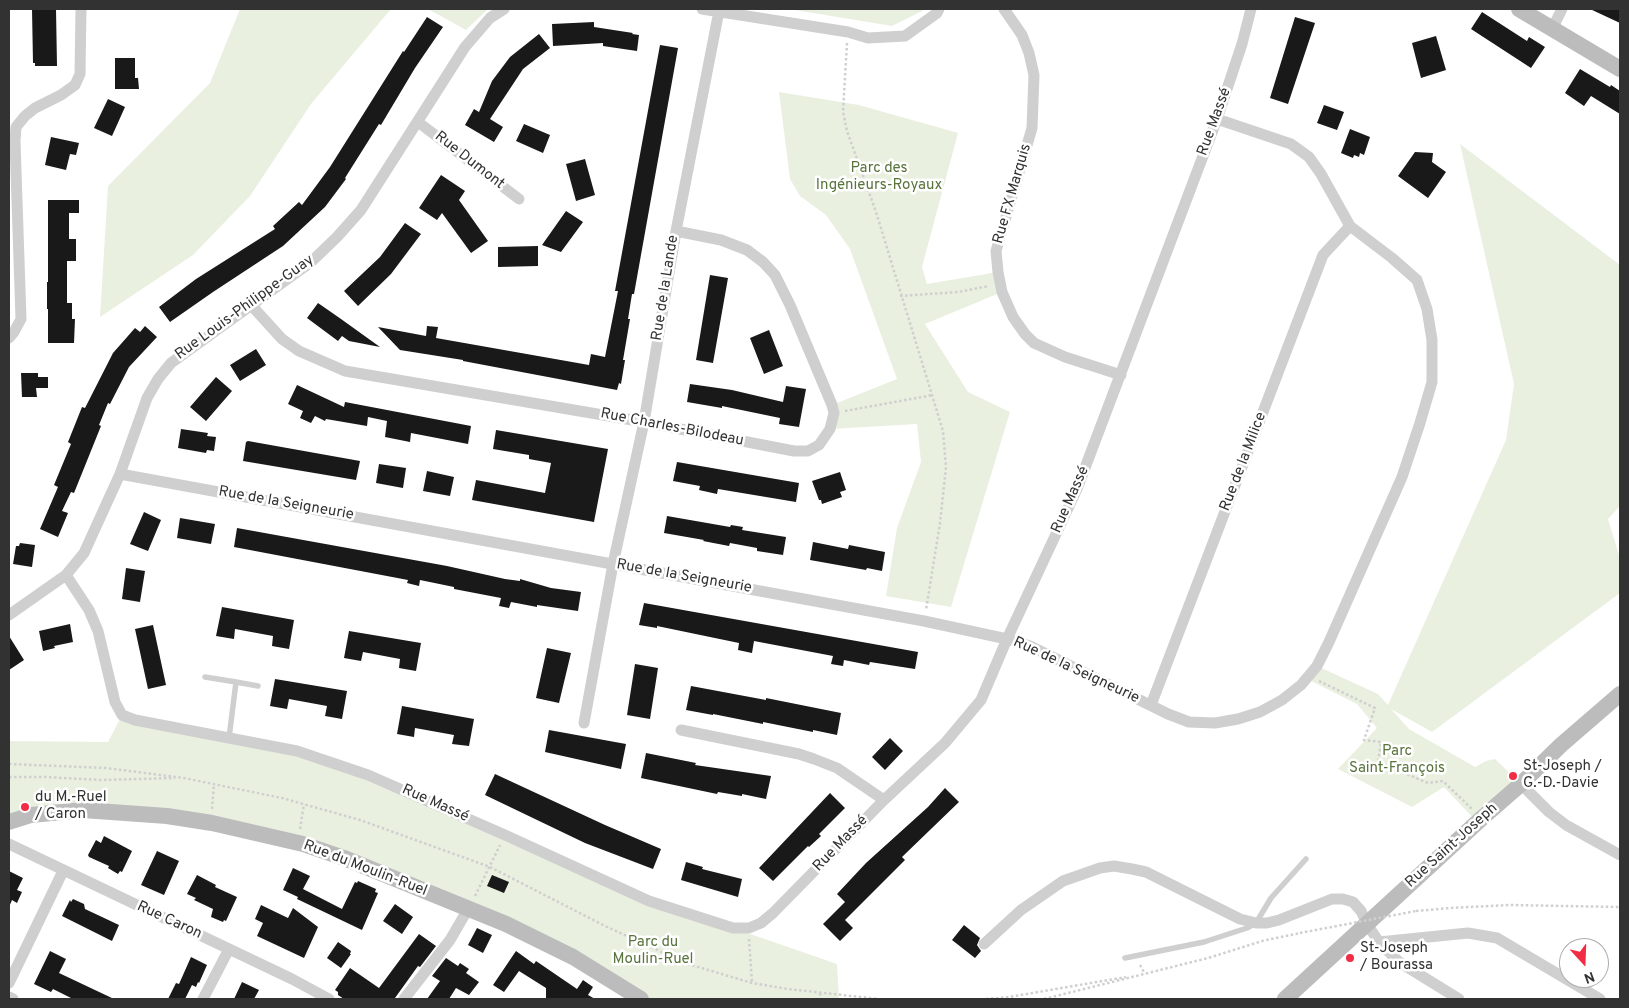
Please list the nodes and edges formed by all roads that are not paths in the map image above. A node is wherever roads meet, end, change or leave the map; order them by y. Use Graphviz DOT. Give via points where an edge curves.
graph roads {
  1 [pos="81,9"];
  2 [pos="504,9"];
  3 [pos="702,9"];
  4 [pos="939,9"];
  5 [pos="1004,9"];
  6 [pos="1251,9"];
  7 [pos="1519,9"];
  8 [pos="1562,9"];
  9 [pos="719,12"];
  10 [pos="1552,29"];
  11 [pos="1620,68"];
  12 [pos="1217,119"];
  13 [pos="418,122"];
  14 [pos="519,199"];
  15 [pos="1350,226"];
  16 [pos="676,231"];
  17 [pos="252,306"];
  18 [pos="9,338"];
  19 [pos="1121,375"];
  20 [pos="644,422"];
  21 [pos="120,474"];
  22 [pos="613,564"];
  23 [pos="66,575"];
  24 [pos="9,615"];
  25 [pos="1007,639"];
  26 [pos="205,677"];
  27 [pos="236,682"];
  28 [pos="258,686"];
  29 [pos="1620,694"];
  30 [pos="1151,705"];
  31 [pos="584,723"];
  32 [pos="681,730"];
  33 [pos="229,738"];
  34 [pos="1521,784"];
  35 [pos="884,800"];
  36 [pos="9,822"];
  37 [pos="9,844"];
  38 [pos="1620,855"];
  39 [pos="1306,859"];
  40 [pos="63,871"];
  41 [pos="468,910"];
  42 [pos="1256,923"];
  43 [pos="1367,924"];
  44 [pos="1379,942"];
  45 [pos="984,944"];
  46 [pos="228,949"];
  47 [pos="1125,958"];
  48 [pos="9,983"];
  49 [pos="9,998"];
  50 [pos="13,999"];
  51 [pos="203,999"];
  52 [pos="329,999"];
  53 [pos="404,999"];
  54 [pos="641,999"];
  55 [pos="1285,999"];
  56 [pos="1459,999"];
  57 [pos="1600,999"];
  1 -- 18 [label="street" via="80,74 75,85 35,108 16,127 21,318"];
  2 -- 13 [label="street, Rue Louis-Philippe-Guay" via="490,18 465,47"];
  3 -- 9 [label="street"];
  4 -- 9 [label="street" via="905,36 868,38"];
  5 -- 19 [label="street, Rue FX Marquis" via="1022,35 1034,75 1032,128 996,251 1000,284 1013,317 1034,343 1064,357"];
  6 -- 12 [label="street, Rue Massé"];
  7 -- 10 [label="street"];
  8 -- 10 [label="street"];
  9 -- 16 [label="street, Rue de la Lande"];
  10 -- 11 [label="street"];
  12 -- 15 [label="street, Rue de la Seigneurie" via="1290,144 1310,157"];
  12 -- 19 [label="street, Rue Massé"];
  13 -- 14 [label="street, Rue Dumont"];
  13 -- 17 [label="street, Rue Louis-Philippe-Guay" via="361,210 337,237 312,262"];
  15 -- 30 [label="street, Rue de la Milice" via="1323,256"];
  15 -- 30 [label="street, Rue de la Seigneurie" via="1417,280 1427,308 1432,340 1432,382 1402,477 1329,642 1317,666 1301,686 1260,712 1215,723 1189,722"];
  16 -- 20 [label="street, Rue de la Lande"];
  16 -- 20 [label="street, Rue Charles-Bilodeau" via="721,240 747,250 769,268 790,305 834,413 826,436 808,451"];
  17 -- 20 [label="street, Rue Charles-Bilodeau" via="282,339 299,351 345,371"];
  17 -- 21 [label="street, Rue Louis-Philippe-Guay" via="171,363 158,379 147,398"];
  19 -- 25 [label="street, Rue Massé" via="1077,489"];
  20 -- 22 [label="street, Rue de la Lande"];
  21 -- 22 [label="street, Rue de la Seigneurie"];
  21 -- 23 [label="street, Rue Louis-Philippe-Guay" via="84,553"];
  22 -- 25 [label="street, Rue de la Seigneurie"];
  22 -- 31 [label="street, Rue de la Lande"];
  23 -- 24 [label="street, Rue Louis-Philippe-Guay"];
  23 -- 33 [label="street, Rue Massé" via="89,610 98,631 115,702 122,714 135,720"];
  25 -- 30 [label="street, Rue de la Seigneurie" via="1030,646"];
  25 -- 35 [label="street, Rue Massé" via="981,700 945,743"];
  26 -- 27 [label="lane"];
  27 -- 28 [label="lane"];
  27 -- 33 [label="lane"];
  29 -- 34 [label="street, Rue Saint-Joseph"];
  32 -- 35 [label="street" via="814,759 837,768"];
  33 -- 35 [label="street, Rue Massé" via="297,751 368,775 649,901 733,928 749,928 774,913"];
  34 -- 38 [label="street" via="1566,825"];
  34 -- 43 [label="street, Rue Saint-Joseph"];
  36 -- 41 [label="street, Rue du Moulin-Ruel" via="31,815 83,810 212,823 297,842"];
  37 -- 40 [label="street, Rue Caron"];
  39 -- 42 [label="lane" via="1271,898"];
  40 -- 46 [label="street, Rue Caron"];
  40 -- 48 [label="street"];
  41 -- 53 [label="street" via="450,940"];
  41 -- 54 [label="street, Rue du Moulin-Ruel" via="506,924"];
  42 -- 43 [label="street" via="1279,920 1332,899 1344,899 1353,902"];
  42 -- 45 [label="street" via="1240,919 1146,872 1114,866 1063,881 1044,892"];
  42 -- 47 [label="lane" via="1204,942"];
  43 -- 44 [label="street"];
  43 -- 55 [label="street, Rue Saint-Joseph"];
  44 -- 56 [label="street" via="1399,962"];
  44 -- 57 [label="street" via="1468,933 1497,938"];
  46 -- 51 [label="street"];
  46 -- 52 [label="street, Rue Caron"];
  49 -- 50 [label="street"];
}
